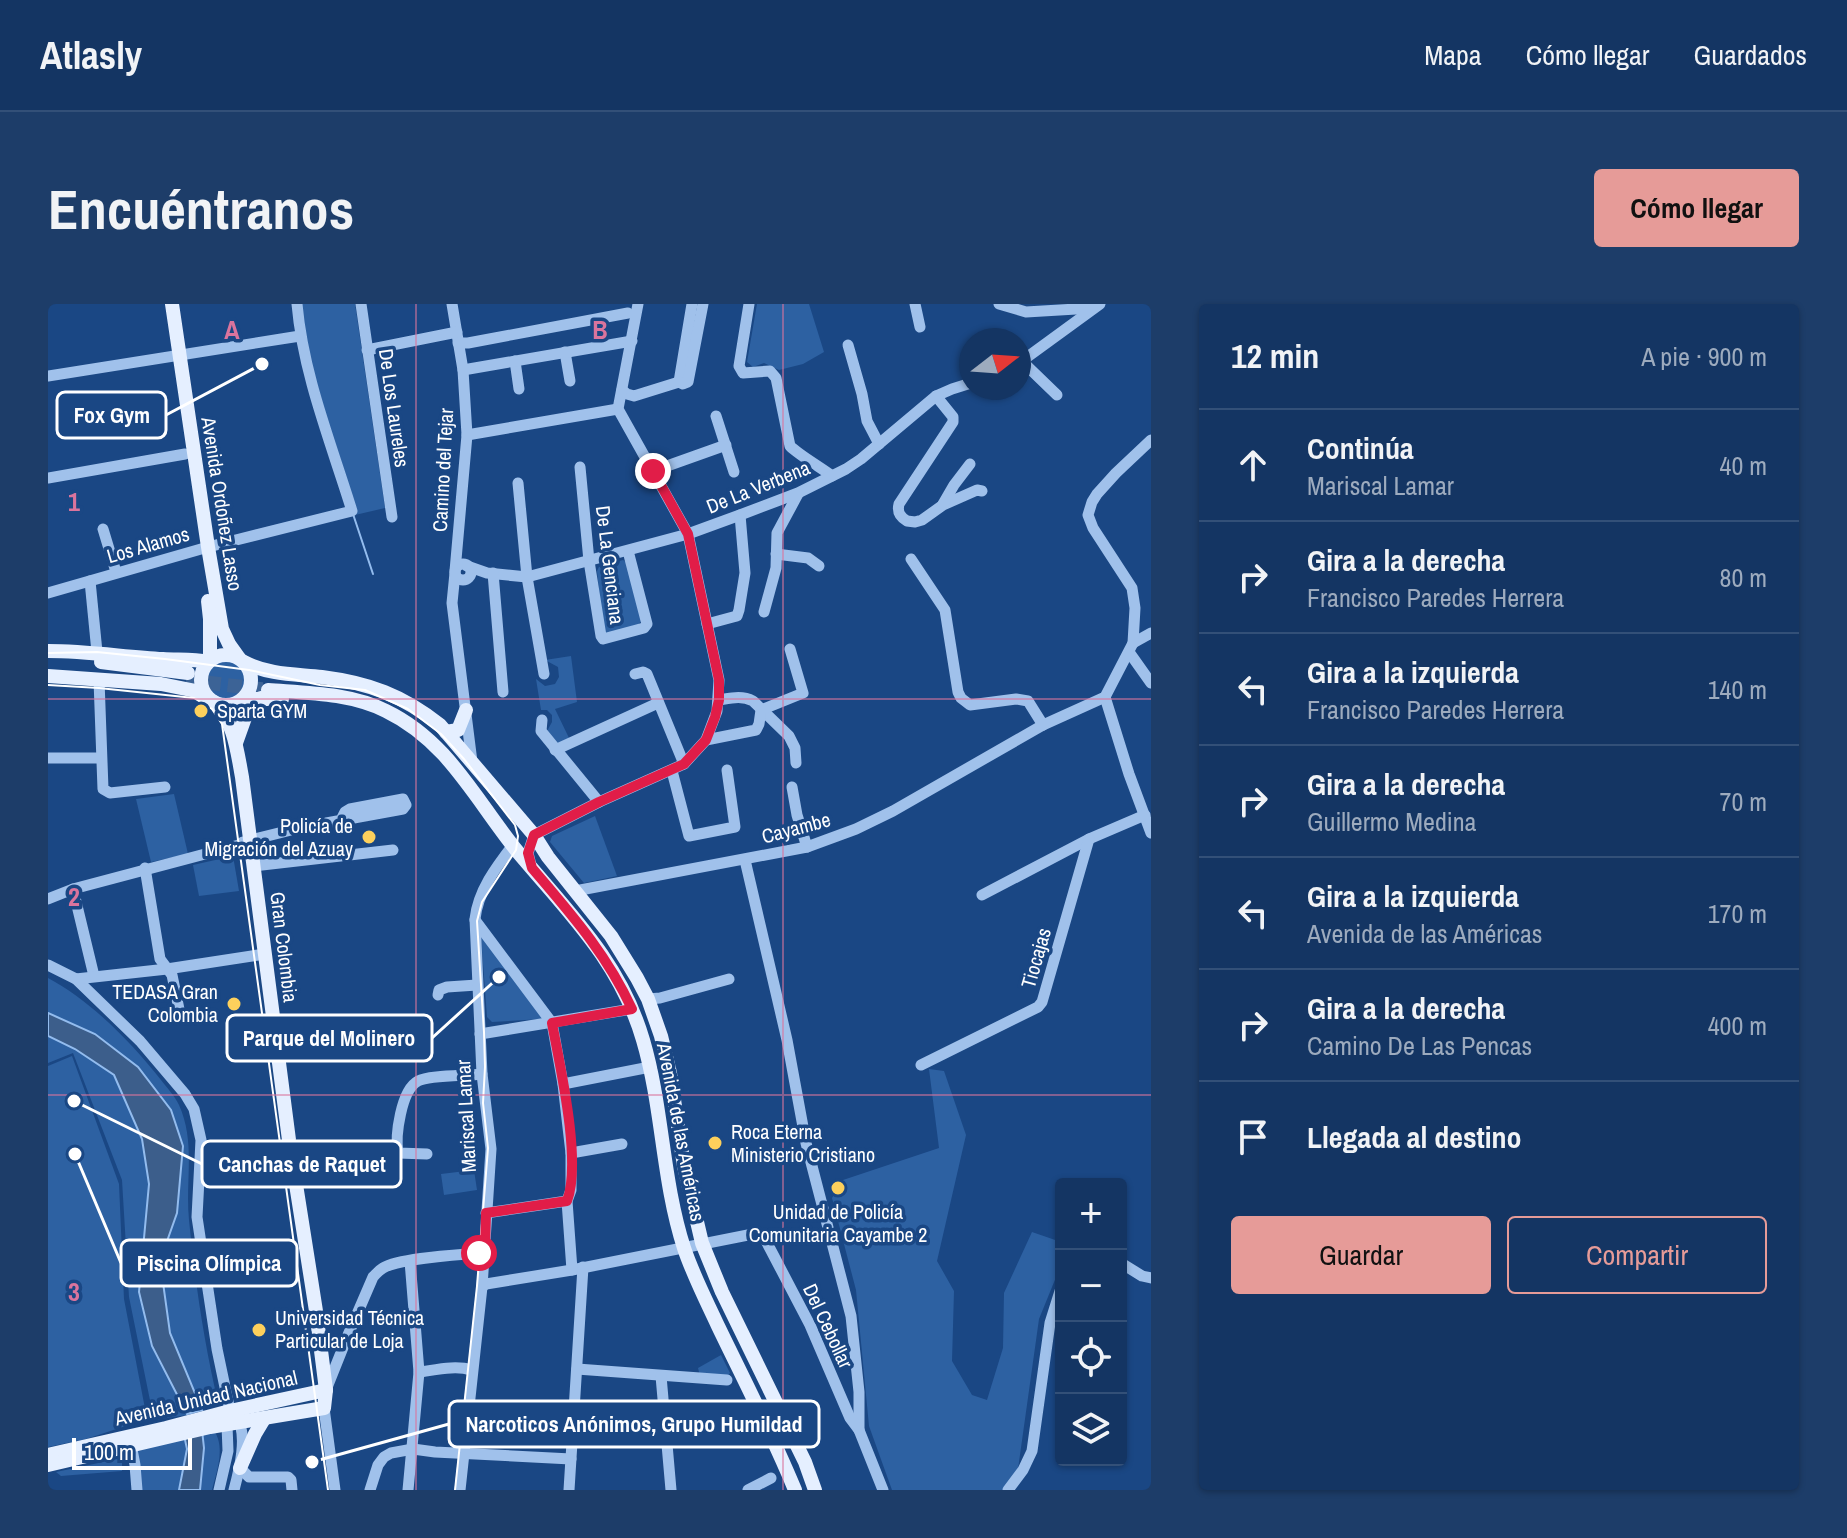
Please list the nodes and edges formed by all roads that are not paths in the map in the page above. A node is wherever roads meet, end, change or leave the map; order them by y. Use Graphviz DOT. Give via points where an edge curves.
graph roads {
  1 [pos="164,304"];
  2 [pos="172,304"];
  3 [pos="297,304"];
  4 [pos="361,304"];
  5 [pos="452,304"];
  6 [pos="638,304"];
  7 [pos="692,304"];
  8 [pos="703,304"];
  9 [pos="749,304"];
  10 [pos="915,304"];
  11 [pos="999,304"];
  12 [pos="1097,306"];
  13 [pos="628,313"];
  14 [pos="920,327"];
  15 [pos="300,336"];
  16 [pos="458,338"];
  17 [pos="632,341"];
  18 [pos="848,345"];
  19 [pos="367,350"];
  20 [pos="565,352"];
  21 [pos="1031,355"];
  22 [pos="175,356"];
  23 [pos="515,361"];
  24 [pos="463,370"];
  25 [pos="1031,370"];
  26 [pos="48,376"];
  27 [pos="684,380"];
  28 [pos="570,381"];
  29 [pos="959,387"];
  30 [pos="519,389"];
  31 [pos="622,390"];
  32 [pos="1057,395"];
  33 [pos="936,396"];
  34 [pos="618,409"];
  35 [pos="716,416"];
  36 [pos="467,435"];
  37 [pos="1151,440"];
  38 [pos="879,444"];
  39 [pos="726,445"];
  40 [pos="185,454"];
  41 [pos="970,464"];
  42 [pos="580,467"];
  43 [pos="653,471"];
  44 [pos="734,472"];
  45 [pos="832,476"];
  46 [pos="48,478"];
  47 [pos="518,483"];
  48 [pos="982,491"];
  49 [pos="798,493"];
  50 [pos="943,505"];
  51 [pos="740,515"];
  52 [pos="392,517"];
  53 [pos="103,529"];
  54 [pos="688,534"];
  55 [pos="204,548"];
  56 [pos="628,551"];
  57 [pos="776,554"];
  58 [pos="911,559"];
  59 [pos="589,561"];
  60 [pos="819,566"];
  61 [pos="116,572"];
  62 [pos="463,572"];
  63 [pos="490,573"];
  64 [pos="527,577"];
  65 [pos="90,581"];
  66 [pos="48,593"];
  67 [pos="212,602"];
  68 [pos="764,612"];
  69 [pos="707,624"];
  70 [pos="210,629"];
  71 [pos="1151,633"];
  72 [pos="1131,647"];
  73 [pos="790,649"];
  74 [pos="48,651"];
  75 [pos="97,652"];
  76 [pos="210,656"];
  77 [pos="165,659"];
  78 [pos="48,660"];
  79 [pos="241,660"];
  80 [pos="48,668"];
  81 [pos="544,674"];
  82 [pos="635,674"];
  83 [pos="48,676"];
  84 [pos="99,680"];
  85 [pos="1151,683"];
  86 [pos="266,690"];
  87 [pos="503,692"];
  88 [pos="1105,697"];
  89 [pos="211,700"];
  90 [pos="242,700"];
  91 [pos="719,700"];
  92 [pos="658,703"];
  93 [pos="466,710"];
  94 [pos="761,710"];
  95 [pos="542,720"];
  96 [pos="1043,725"];
  97 [pos="446,732"];
  98 [pos="706,740"];
  99 [pos="236,743"];
  100 [pos="555,750"];
  101 [pos="48,758"];
  102 [pos="101,758"];
  103 [pos="472,762"];
  104 [pos="796,763"];
  105 [pos="684,764"];
  106 [pos="727,770"];
  107 [pos="672,771"];
  108 [pos="165,787"];
  109 [pos="792,787"];
  110 [pos="599,802"];
  111 [pos="1145,815"];
  112 [pos="341,820"];
  113 [pos="1151,833"];
  114 [pos="533,839"];
  115 [pos="1089,839"];
  116 [pos="250,840"];
  117 [pos="513,845"];
  118 [pos="807,847"];
  119 [pos="393,850"];
  120 [pos="745,860"];
  121 [pos="253,866"];
  122 [pos="145,868"];
  123 [pos="532,868"];
  124 [pos="73,889"];
  125 [pos="575,891"];
  126 [pos="982,895"];
  127 [pos="48,899"];
  128 [pos="475,919"];
  129 [pos="265,954"];
  130 [pos="48,965"];
  131 [pos="167,969"];
  132 [pos="94,976"];
  133 [pos="76,979"];
  134 [pos="729,979"];
  135 [pos="477,985"];
  136 [pos="438,995"];
  137 [pos="648,999"];
  138 [pos="632,1009"];
  139 [pos="180,1014"];
  140 [pos="552,1023"];
  141 [pos="480,1034"];
  142 [pos="921,1065"];
  143 [pos="650,1067"];
  144 [pos="482,1074"];
  145 [pos="563,1084"];
  146 [pos="622,1144"];
  147 [pos="571,1153"];
  148 [pos="427,1154"];
  149 [pos="567,1201"];
  150 [pos="486,1213"];
  151 [pos="702,1243"];
  152 [pos="684,1247"];
  153 [pos="485,1250"];
  154 [pos="410,1261"];
  155 [pos="1127,1267"];
  156 [pos="578,1268"];
  157 [pos="1151,1278"];
  158 [pos="482,1287"];
  159 [pos="1055,1307"];
  160 [pos="577,1369"];
  161 [pos="471,1370"];
  162 [pos="419,1372"];
  163 [pos="661,1376"];
  164 [pos="727,1380"];
  165 [pos="326,1390"];
  166 [pos="324,1408"];
  167 [pos="264,1419"];
  168 [pos="227,1420"];
  169 [pos="859,1430"];
  170 [pos="130,1442"];
  171 [pos="413,1449"];
  172 [pos="463,1453"];
  173 [pos="48,1455"];
  174 [pos="571,1459"];
  175 [pos="48,1465"];
  176 [pos="240,1468"];
  177 [pos="771,1478"];
  178 [pos="137,1490"];
  179 [pos="219,1490"];
  180 [pos="234,1490"];
  181 [pos="292,1490"];
  182 [pos="335,1490"];
  183 [pos="370,1490"];
  184 [pos="408,1490"];
  185 [pos="460,1490"];
  186 [pos="569,1490"];
  187 [pos="671,1490"];
  188 [pos="748,1490"];
  189 [pos="795,1490"];
  190 [pos="815,1490"];
  191 [pos="883,1490"];
  192 [pos="1008,1490"];
  1 -- 22 [label="main road, Avenida Ordoñez Lasso"];
  2 -- 22 [label="main road, Avenida Ordoñez Lasso"];
  3 -- 15 [label="street"];
  4 -- 19 [label="street, De Los Laureles"];
  5 -- 16 [label="street, Camino del Tejar"];
  6 -- 17 [label="street"];
  7 -- 27 [label="street"];
  8 -- 27 [label="street"];
  9 -- 45 [label="street" via="740,371 773,373 792,448"];
  10 -- 14 [label="street"];
  11 -- 12 [label="street" via="1026,312"];
  12 -- 21 [label="street"];
  13 -- 16 [label="street"];
  15 -- 22 [label="street"];
  15 -- 55 [label="street, Los Alamos" via="352,511"];
  16 -- 19 [label="street"];
  16 -- 24 [label="street, Camino del Tejar"];
  17 -- 20 [label="street"];
  17 -- 31 [label="street"];
  18 -- 38 [label="street" via="867,421"];
  19 -- 52 [label="street, De Los Laureles"];
  20 -- 23 [label="street"];
  20 -- 28 [label="street"];
  22 -- 26 [label="street"];
  22 -- 40 [label="main road, Avenida Ordoñez Lasso"];
  22 -- 55 [label="main road, Avenida Ordoñez Lasso"];
  23 -- 24 [label="street"];
  23 -- 30 [label="street"];
  24 -- 36 [label="street, Camino del Tejar"];
  25 -- 32 [label="street"];
  27 -- 31 [label="street" via="634,396"];
  29 -- 33 [label="street, De La Verbena"];
  31 -- 34 [label="street"];
  33 -- 38 [label="street, De La Verbena"];
  33 -- 50 [label="street" via="953,422 898,510 903,519 915,522"];
  34 -- 36 [label="street"];
  34 -- 43 [label="street"];
  35 -- 39 [label="street"];
  36 -- 62 [label="street, Camino del Tejar" via="457,543"];
  37 -- 72 [label="street" via="1097,494 1088,515 1132,588"];
  38 -- 45 [label="street, De La Verbena"];
  39 -- 43 [label="street"];
  39 -- 44 [label="street"];
  40 -- 46 [label="street"];
  40 -- 55 [label="main road, Avenida Ordoñez Lasso"];
  41 -- 50 [label="street"];
  42 -- 59 [label="street, De La Genciana"];
  43 -- 54 [label="street"];
  45 -- 49 [label="street, De La Verbena"];
  47 -- 64 [label="street"];
  48 -- 50 [label="street"];
  49 -- 51 [label="street, De La Verbena"];
  49 -- 57 [label="street" via="777,533"];
  51 -- 54 [label="street, De La Verbena"];
  51 -- 69 [label="street" via="745,573 739,610 737,616"];
  53 -- 61 [label="street"];
  54 -- 56 [label="street, De La Verbena"];
  54 -- 69 [label="street"];
  55 -- 61 [label="street, Los Alamos"];
  55 -- 67 [label="main road, Avenida Ordoñez Lasso"];
  56 -- 59 [label="street, De La Verbena"];
  56 -- 59 [label="street, De La Genciana" via="647,624 607,639 601,636"];
  57 -- 60 [label="street" via="808,558"];
  57 -- 68 [label="street"];
  58 -- 96 [label="street" via="945,610 961,698 970,705 1028,701"];
  59 -- 64 [label="street, De La Verbena"];
  61 -- 65 [label="street, Los Alamos"];
  62 -- 63 [label="street, De La Verbena"];
  62 -- 93 [label="street, Camino del Tejar" via="452,603"];
  63 -- 64 [label="street, De La Verbena"];
  63 -- 87 [label="street"];
  64 -- 81 [label="street"];
  65 -- 66 [label="street, Los Alamos"];
  65 -- 75 [label="street"];
  67 -- 70 [label="main road, Avenida Ordoñez Lasso"];
  67 -- 79 [label="main road, Avenida Ordoñez Lasso"];
  69 -- 91 [label="street"];
  70 -- 76 [label="main road, Avenida Ordoñez Lasso"];
  70 -- 77 [label="main road" via="181,657"];
  71 -- 72 [label="street"];
  72 -- 85 [label="street"];
  72 -- 88 [label="street"];
  73 -- 94 [label="street" via="803,693"];
  74 -- 75 [label="main road"];
  75 -- 77 [label="main road"];
  76 -- 77 [label="main road"];
  76 -- 79 [label="main road"];
  76 -- 89 [label="main road" via="201,681"];
  78 -- 80 [label="main road" via="99,661 187,676"];
  79 -- 90 [label="main road" via="251,683"];
  79 -- 97 [label="main road, Avenida de las Américas" via="274,672 381,689 417,708"];
  82 -- 92 [label="street" via="647,674"];
  83 -- 84 [label="main road"];
  84 -- 89 [label="main road" via="177,686"];
  84 -- 102 [label="street"];
  86 -- 90 [label="main road, Avenida de las Américas"];
  86 -- 99 [label="main road" via="246,716"];
  86 -- 114 [label="main road, Avenida de las Américas" via="366,694 388,702 432,731"];
  86 -- 117 [label="main road, Avenida de las Américas" via="333,695 387,711 429,739"];
  88 -- 96 [label="street, Cayambe"];
  88 -- 111 [label="street"];
  89 -- 90 [label="main road" via="228,705"];
  89 -- 99 [label="main road, Gran Colombia" via="224,713"];
  90 -- 99 [label="main road, Gran Colombia"];
  91 -- 94 [label="street" via="747,698"];
  91 -- 98 [label="street"];
  92 -- 100 [label="street"];
  92 -- 105 [label="street"];
  93 -- 97 [label="main road" via="458,730"];
  93 -- 103 [label="street, Camino del Tejar"];
  94 -- 98 [label="street" via="756,730"];
  94 -- 104 [label="street" via="793,742"];
  95 -- 100 [label="street" via="541,731"];
  96 -- 118 [label="street, Cayambe" via="893,811"];
  97 -- 103 [label="main road, Avenida de las Américas"];
  98 -- 105 [label="street"];
  99 -- 116 [label="main road, Gran Colombia"];
  100 -- 110 [label="street"];
  101 -- 102 [label="street"];
  102 -- 108 [label="street" via="103,789 110,793"];
  103 -- 114 [label="main road, Avenida de las Américas"];
  105 -- 107 [label="street"];
  106 -- 107 [label="street" via="735,827 689,836"];
  107 -- 110 [label="street"];
  109 -- 118 [label="street"];
  110 -- 114 [label="street"];
  111 -- 113 [label="street"];
  111 -- 115 [label="street"];
  112 -- 112 [label="street" via="403,809 406,805 403,799 350,809"];
  112 -- 116 [label="street"];
  114 -- 123 [label="street" via="528,853"];
  114 -- 125 [label="main road, Avenida de las Américas"];
  115 -- 126 [label="street"];
  115 -- 142 [label="street, Tiocajas" via="1042,1002"];
  116 -- 121 [label="main road, Gran Colombia"];
  116 -- 122 [label="street"];
  117 -- 123 [label="main road, Avenida de las Américas"];
  117 -- 128 [label="street, Mariscal Lamar" via="485,887"];
  118 -- 120 [label="street, Cayambe"];
  119 -- 121 [label="street"];
  120 -- 125 [label="street"];
  120 -- 169 [label="street, Cayambe" via="806,1143 851,1316"];
  121 -- 129 [label="main road, Gran Colombia"];
  122 -- 124 [label="street"];
  122 -- 131 [label="street" via="160,959"];
  123 -- 138 [label="main road, Avenida de las Américas" via="594,942"];
  124 -- 127 [label="street"];
  124 -- 132 [label="street"];
  125 -- 137 [label="main road, Avenida de las Américas" via="611,936"];
  128 -- 135 [label="street, Mariscal Lamar"];
  128 -- 140 [label="street"];
  129 -- 131 [label="street"];
  129 -- 165 [label="main road, Gran Colombia"];
  130 -- 133 [label="street"];
  131 -- 132 [label="street"];
  131 -- 139 [label="street"];
  132 -- 133 [label="street"];
  133 -- 168 [label="street" via="140,1041 194,1109 201,1140 197,1217"];
  134 -- 137 [label="street"];
  135 -- 136 [label="street" via="447,987"];
  135 -- 141 [label="street, Mariscal Lamar"];
  137 -- 151 [label="main road, Avenida de las Américas" via="670,1073"];
  138 -- 140 [label="street"];
  138 -- 143 [label="main road, Avenida de las Américas"];
  140 -- 141 [label="street"];
  140 -- 145 [label="street"];
  141 -- 144 [label="street, Mariscal Lamar"];
  143 -- 145 [label="street"];
  143 -- 152 [label="main road, Avenida de las Américas"];
  144 -- 148 [label="street" via="420,1080 411,1087 400,1113 398,1153"];
  144 -- 150 [label="street, Mariscal Lamar" via="491,1149"];
  145 -- 147 [label="street"];
  146 -- 147 [label="street"];
  147 -- 149 [label="street"];
  149 -- 150 [label="street"];
  149 -- 156 [label="street"];
  150 -- 153 [label="street, Mariscal Lamar"];
  151 -- 152 [label="street"];
  151 -- 169 [label="street, Del Cebollar" via="762,1235"];
  151 -- 190 [label="main road, Avenida de las Américas"];
  152 -- 156 [label="street"];
  152 -- 189 [label="main road, Avenida de las Américas"];
  153 -- 154 [label="street"];
  153 -- 158 [label="street, Mariscal Lamar"];
  154 -- 162 [label="street"];
  154 -- 165 [label="street" via="385,1266 373,1277"];
  155 -- 157 [label="street"];
  156 -- 158 [label="street"];
  156 -- 160 [label="street"];
  158 -- 161 [label="street, Mariscal Lamar"];
  159 -- 192 [label="street" via="1032,1451"];
  160 -- 163 [label="street"];
  160 -- 174 [label="street"];
  161 -- 162 [label="street"];
  161 -- 172 [label="street, Mariscal Lamar"];
  162 -- 171 [label="street"];
  163 -- 164 [label="street"];
  163 -- 187 [label="street"];
  165 -- 166 [label="main road, Gran Colombia"];
  165 -- 168 [label="main road, Avenida Unidad Nacional"];
  166 -- 167 [label="main road, Avenida Unidad Nacional"];
  166 -- 182 [label="street, Gran Colombia"];
  167 -- 168 [label="main road, Avenida Unidad Nacional"];
  167 -- 176 [label="main road"];
  168 -- 170 [label="main road, Avenida Unidad Nacional"];
  168 -- 176 [label="street"];
  168 -- 179 [label="street" via="228,1451"];
  169 -- 191 [label="street, Del Cebollar"];
  170 -- 173 [label="main road, Avenida Unidad Nacional"];
  170 -- 175 [label="main road, Avenida Unidad Nacional"];
  170 -- 178 [label="street"];
  171 -- 172 [label="street"];
  171 -- 183 [label="street" via="384,1457"];
  171 -- 184 [label="street"];
  172 -- 174 [label="street"];
  172 -- 185 [label="street, Mariscal Lamar"];
  174 -- 186 [label="street"];
  176 -- 180 [label="street"];
  176 -- 181 [label="street" via="249,1477 288,1477"];
  177 -- 188 [label="street"];
}
